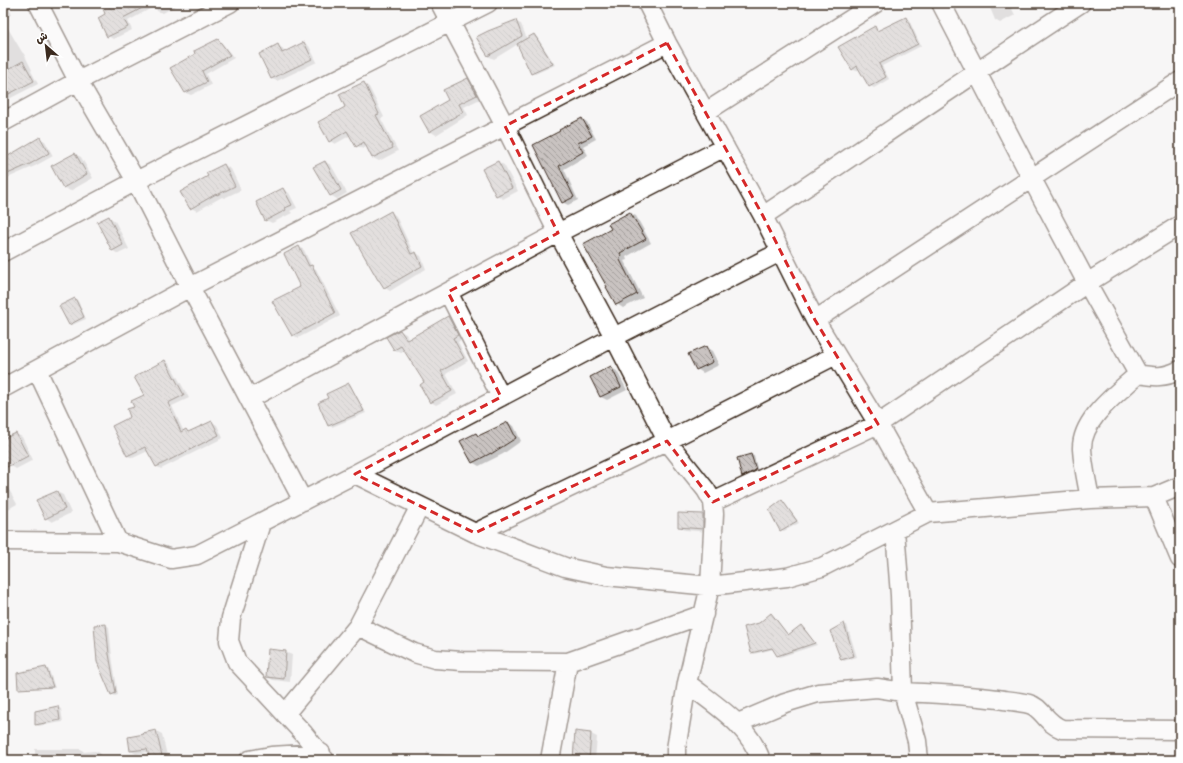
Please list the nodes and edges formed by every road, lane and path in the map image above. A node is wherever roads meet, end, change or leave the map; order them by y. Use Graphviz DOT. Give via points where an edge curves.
graph roads {
  1 [pos="38,3"];
  2 [pos="230,3"];
  3 [pos="440,3"];
  4 [pos="488,3"];
  5 [pos="647,3"];
  6 [pos="876,3"];
  7 [pos="942,3"];
  8 [pos="1081,3"];
  9 [pos="450,23"];
  10 [pos="667,43"];
  11 [pos="976,72"];
  12 [pos="78,81"];
  13 [pos="1180,81"];
  14 [pos="706,112"];
  15 [pos="3,122"];
  16 [pos="505,126"];
  17 [pos="725,147"];
  18 [pos="1032,179"];
  19 [pos="136,181"];
  20 [pos="763,216"];
  21 [pos="1180,225"];
  22 [pos="558,233"];
  23 [pos="3,252"];
  24 [pos="780,252"];
  25 [pos="1087,283"];
  26 [pos="190,287"];
  27 [pos="448,292"];
  28 [pos="815,320"];
  29 [pos="614,337"];
  30 [pos="836,355"];
  31 [pos="37,370"];
  32 [pos="1180,370"];
  33 [pos="1138,374"];
  34 [pos="3,388"];
  35 [pos="501,397"];
  36 [pos="249,398"];
  37 [pos="878,424"];
  38 [pos="667,441"];
  39 [pos="355,474"];
  40 [pos="1180,486"];
  41 [pos="1154,497"];
  42 [pos="1090,499"];
  43 [pos="303,501"];
  44 [pos="713,502"];
  45 [pos="420,506"];
  46 [pos="928,513"];
  47 [pos="261,523"];
  48 [pos="895,530"];
  49 [pos="475,533"];
  50 [pos="3,541"];
  51 [pos="118,542"];
  52 [pos="1180,559"];
  53 [pos="710,586"];
  54 [pos="704,614"];
  55 [pos="358,626"];
  56 [pos="568,662"];
  57 [pos="687,683"];
  58 [pos="903,692"];
  59 [pos="285,714"];
  60 [pos="738,723"];
  61 [pos="1180,730"];
  62 [pos="323,756"];
  63 [pos="249,760"];
  64 [pos="550,760"];
  65 [pos="676,760"];
  66 [pos="761,760"];
  67 [pos="919,760"];
  1 -- 12 [label="street"];
  2 -- 12 [label="street"];
  3 -- 9 [label="street"];
  4 -- 9 [label="street"];
  5 -- 10 [label="street"];
  6 -- 14 [label="street"];
  7 -- 11 [label="street"];
  8 -- 11 [label="street"];
  9 -- 16 [label="street"];
  9 -- 19 [label="street"];
  10 -- 14 [label="street"];
  10 -- 16 [label="street"];
  11 -- 18 [label="street"];
  11 -- 20 [label="street"];
  12 -- 15 [label="street"];
  12 -- 19 [label="street"];
  13 -- 18 [label="street"];
  14 -- 17 [label="street"];
  16 -- 22 [label="street"];
  16 -- 26 [label="street"];
  17 -- 20 [label="street"];
  17 -- 22 [label="street"];
  18 -- 25 [label="street"];
  18 -- 28 [label="street"];
  19 -- 23 [label="street"];
  19 -- 26 [label="street"];
  20 -- 24 [label="street"];
  21 -- 25 [label="street"];
  22 -- 27 [label="street"];
  22 -- 29 [label="street"];
  24 -- 28 [label="street"];
  24 -- 29 [label="street"];
  25 -- 33 [label="street"];
  25 -- 37 [label="street"];
  26 -- 31 [label="street"];
  26 -- 36 [label="street"];
  27 -- 35 [label="street"];
  27 -- 36 [label="street"];
  28 -- 30 [label="street"];
  29 -- 35 [label="street"];
  29 -- 38 [label="street"];
  30 -- 37 [label="street"];
  30 -- 38 [label="street"];
  31 -- 34 [label="street"];
  31 -- 51 [label="street"];
  32 -- 33 [label="street" via="1158,377"];
  33 -- 42 [label="street" via="1103,407 1084,432 1082,448"];
  35 -- 39 [label="street"];
  36 -- 43 [label="street"];
  37 -- 44 [label="street"];
  37 -- 46 [label="street"];
  38 -- 44 [label="street"];
  38 -- 49 [label="street"];
  39 -- 43 [label="street"];
  39 -- 45 [label="street"];
  40 -- 41 [label="street"];
  41 -- 42 [label="street"];
  41 -- 52 [label="street"];
  42 -- 46 [label="street"];
  43 -- 47 [label="street"];
  44 -- 53 [label="street"];
  45 -- 49 [label="street"];
  45 -- 55 [label="street"];
  46 -- 48 [label="street"];
  47 -- 51 [label="street" via="197,555 171,559"];
  47 -- 59 [label="street" via="231,618 229,641 237,662"];
  48 -- 53 [label="street" via="822,567 787,577"];
  48 -- 58 [label="street"];
  49 -- 53 [label="street" via="565,567 606,576"];
  50 -- 51 [label="street"];
  53 -- 54 [label="street"];
  54 -- 56 [label="street"];
  54 -- 57 [label="street"];
  55 -- 56 [label="street" via="414,653 435,659"];
  55 -- 59 [label="street"];
  56 -- 64 [label="street"];
  57 -- 60 [label="street"];
  57 -- 65 [label="street"];
  58 -- 60 [label="street" via="878,688 818,693 785,703"];
  58 -- 61 [label="street" via="983,697 1029,704 1036,707 1049,723 1062,729"];
  58 -- 67 [label="street" via="917,740"];
  59 -- 62 [label="street"];
  60 -- 66 [label="street" via="753,742"];
  62 -- 63 [label="street" via="271,756"];
}
